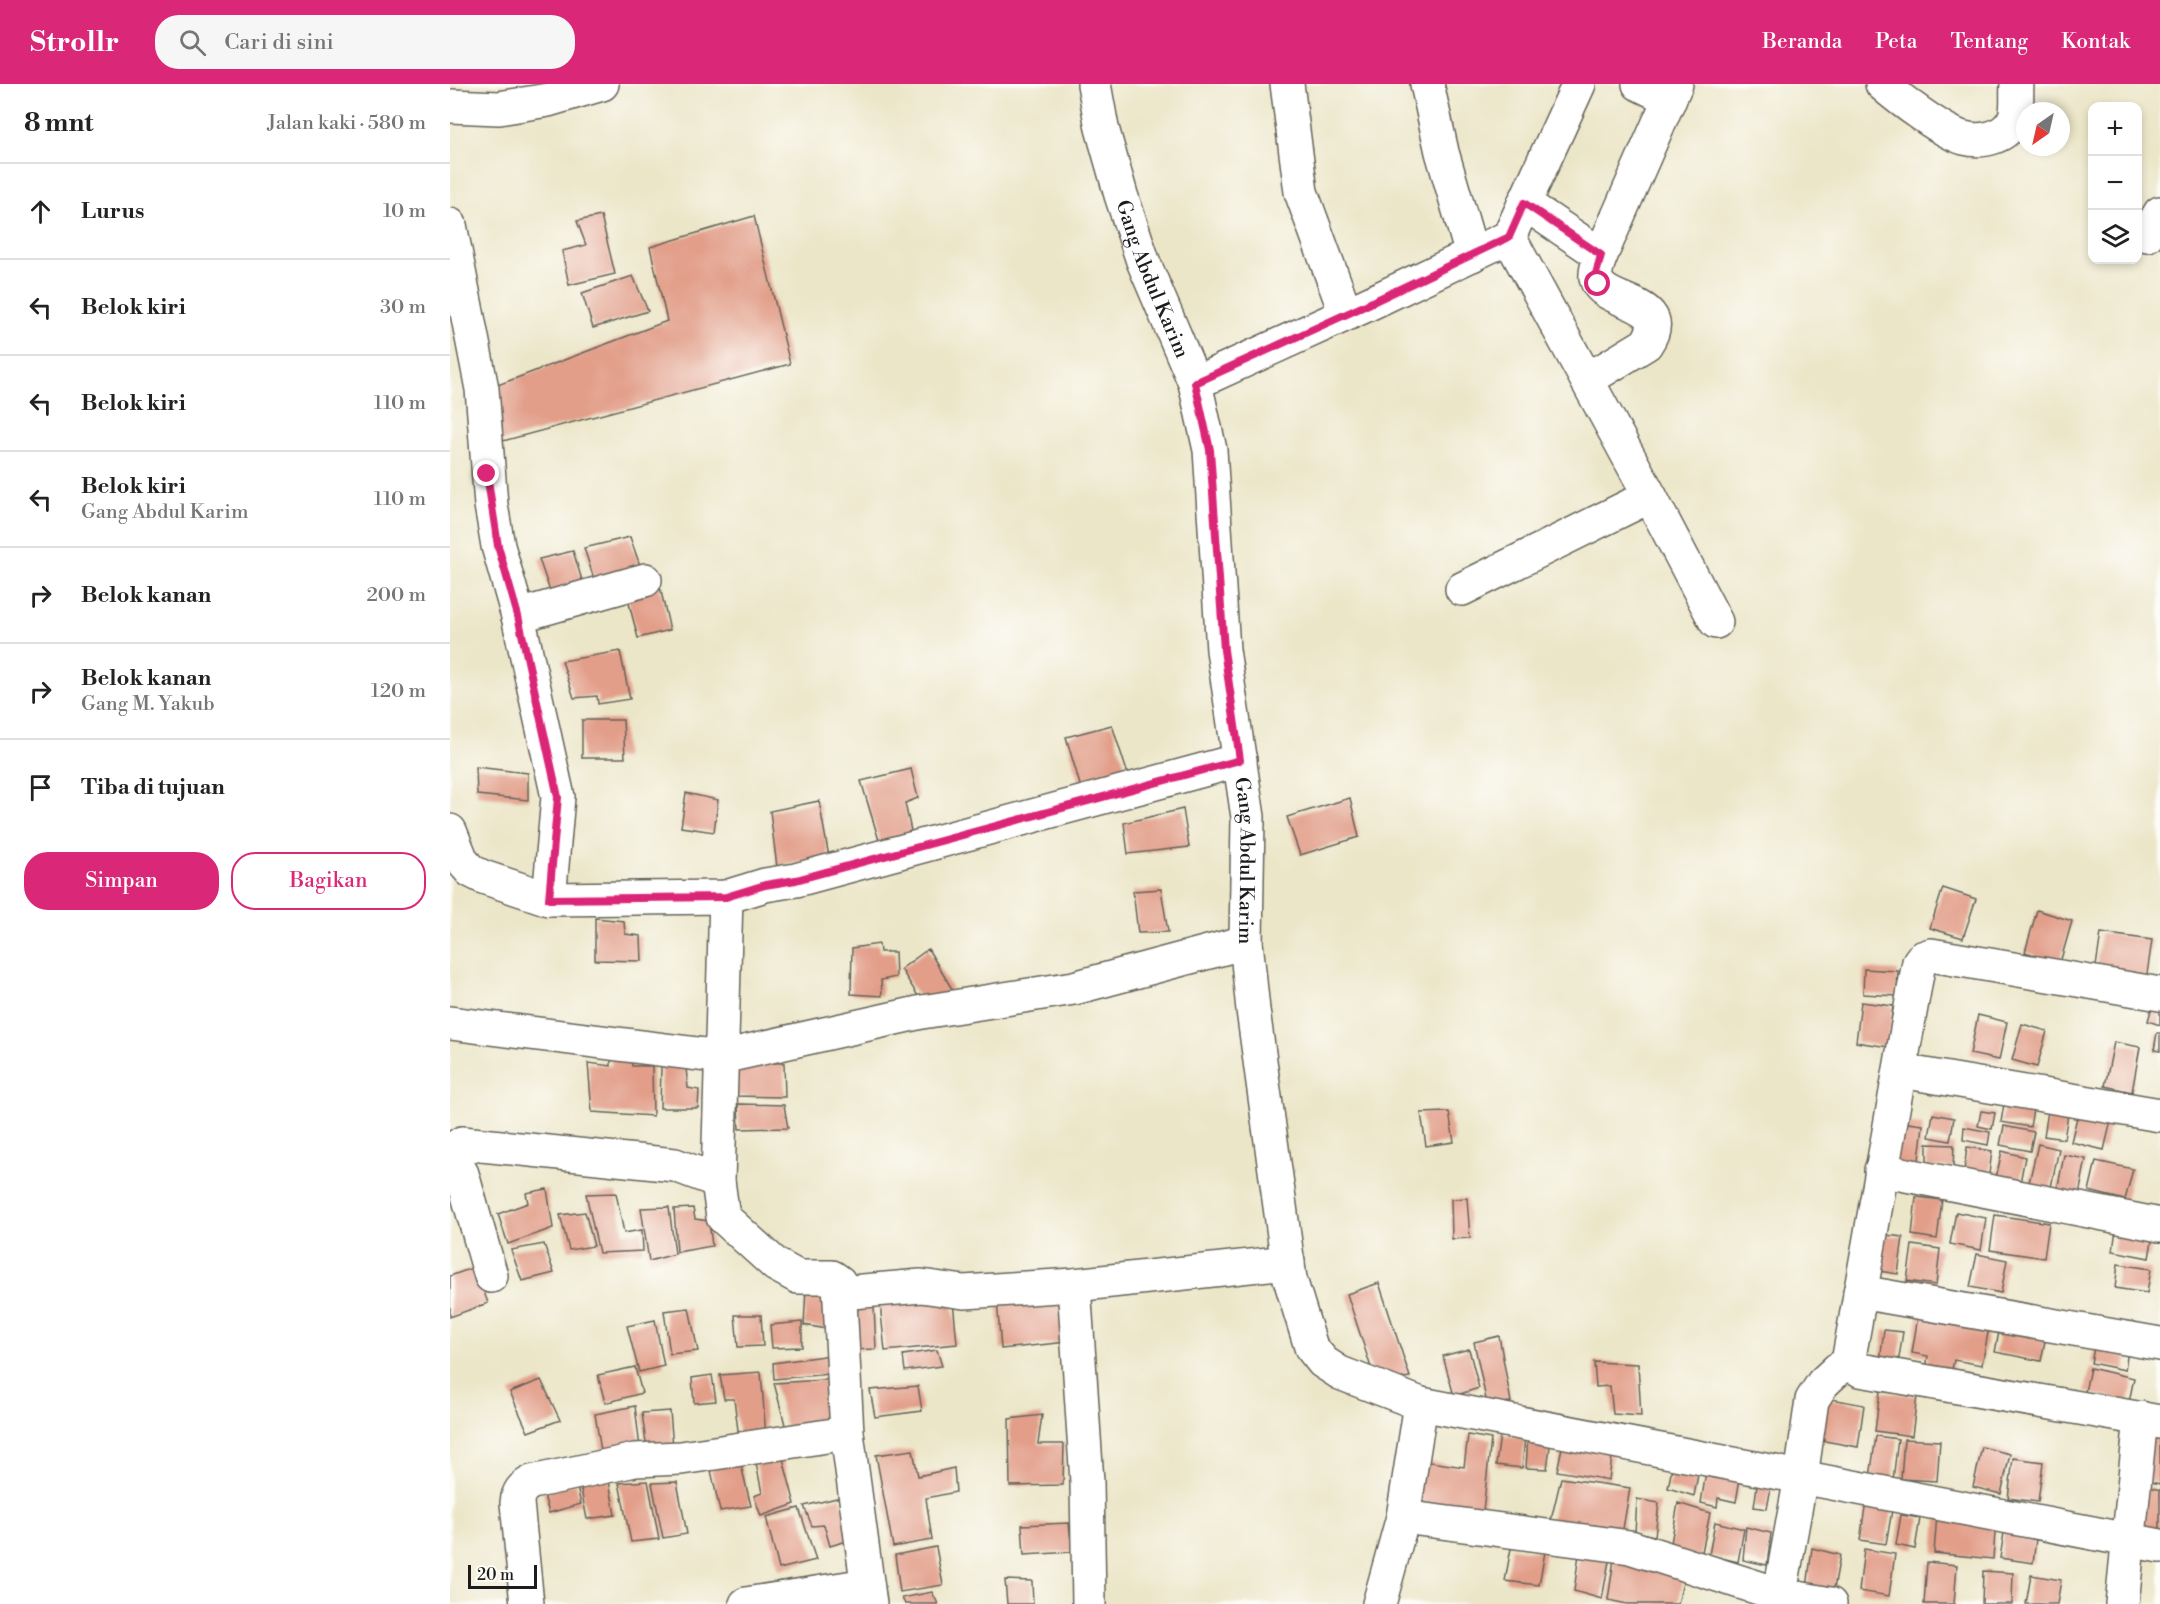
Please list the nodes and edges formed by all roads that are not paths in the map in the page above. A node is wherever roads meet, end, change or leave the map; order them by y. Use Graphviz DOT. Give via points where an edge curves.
graph roads {
  1 [pos="602,84"];
  2 [pos="1094,84"];
  3 [pos="1287,84"];
  4 [pos="1427,84"];
  5 [pos="1579,84"];
  6 [pos="1639,84"];
  7 [pos="1882,84"];
  8 [pos="2017,84"];
  9 [pos="1673,91"];
  10 [pos="450,106"];
  11 [pos="1524,203"];
  12 [pos="450,225"];
  13 [pos="1509,237"];
  14 [pos="1472,255"];
  15 [pos="1601,255"];
  16 [pos="1346,314"];
  17 [pos="1587,380"];
  18 [pos="1195,383"];
  19 [pos="1650,496"];
  20 [pos="645,580"];
  21 [pos="1462,589"];
  22 [pos="518,616"];
  23 [pos="1716,622"];
  24 [pos="1240,760"];
  25 [pos="450,831"];
  26 [pos="726,897"];
  27 [pos="549,899"];
  28 [pos="1246,942"];
  29 [pos="2160,994"];
  30 [pos="450,1023"];
  31 [pos="722,1057"];
  32 [pos="1901,1071"];
  33 [pos="2160,1115"];
  34 [pos="1881,1170"];
  35 [pos="718,1181"];
  36 [pos="2160,1225"];
  37 [pos="1288,1262"];
  38 [pos="491,1276"];
  39 [pos="1074,1285"];
  40 [pos="1860,1292"];
  41 [pos="840,1293"];
  42 [pos="2160,1344"];
  43 [pos="1851,1363"];
  44 [pos="1421,1404"];
  45 [pos="2150,1420"];
  46 [pos="846,1433"];
  47 [pos="1801,1477"];
  48 [pos="1403,1517"];
  49 [pos="2128,1540"];
  50 [pos="2160,1546"];
  51 [pos="869,1594"];
  52 [pos="1780,1599"];
  53 [pos="527,1604"];
  54 [pos="746,1604"];
  55 [pos="1089,1604"];
  56 [pos="1379,1604"];
  57 [pos="1830,1604"];
  58 [pos="2122,1604"];
  1 -- 10 [label="street" via="548,100 499,108"];
  2 -- 18 [label="street, Gang Abdul Karim" via="1102,128 1139,250"];
  3 -- 16 [label="street" via="1301,192"];
  4 -- 14 [label="street"];
  5 -- 11 [label="street"];
  6 -- 9 [label="street"];
  7 -- 8 [label="street" via="1942,127 1962,138 1980,140 1999,136 2009,128 2016,114"];
  9 -- 15 [label="street"];
  11 -- 13 [label="street"];
  11 -- 15 [label="street"];
  12 -- 22 [label="street" via="482,389 490,505"];
  13 -- 14 [label="street"];
  13 -- 17 [label="street"];
  14 -- 16 [label="street"];
  15 -- 17 [label="street" via="1596,274 1598,284 1646,311 1653,327 1646,344"];
  16 -- 18 [label="street"];
  17 -- 19 [label="street"];
  18 -- 24 [label="street, Gang Abdul Karim" via="1210,450 1224,650"];
  19 -- 21 [label="street"];
  19 -- 23 [label="street"];
  20 -- 22 [label="street"];
  22 -- 27 [label="street" via="558,797"];
  24 -- 26 [label="street"];
  24 -- 28 [label="street, Gang Abdul Karim" via="1248,817"];
  25 -- 27 [label="street" via="462,861 471,871"];
  26 -- 27 [label="street"];
  26 -- 31 [label="street"];
  28 -- 31 [label="street" via="1074,988 922,1012"];
  28 -- 37 [label="street, Gang Abdul Karim"];
  29 -- 32 [label="street" via="1926,956 1919,962"];
  30 -- 31 [label="street"];
  31 -- 35 [label="street"];
  32 -- 33 [label="street"];
  32 -- 34 [label="street"];
  34 -- 36 [label="street"];
  34 -- 40 [label="street"];
  35 -- 38 [label="street" via="675,1165 462,1143 455,1148 454,1159 462,1174"];
  35 -- 41 [label="street" via="723,1217 776,1265 798,1277 832,1277 838,1282"];
  37 -- 39 [label="street"];
  37 -- 44 [label="street, Gang Abdul Karim" via="1311,1347 1323,1362 1340,1373"];
  39 -- 41 [label="street" via="964,1292 921,1286"];
  39 -- 55 [label="street" via="1087,1482"];
  40 -- 42 [label="street"];
  40 -- 43 [label="street"];
  41 -- 46 [label="street"];
  43 -- 45 [label="street" via="1860,1370"];
  43 -- 47 [label="street" via="1823,1383 1812,1400"];
  44 -- 47 [label="street, Gang Abdul Karim"];
  44 -- 48 [label="street"];
  45 -- 49 [label="street"];
  46 -- 51 [label="street"];
  46 -- 53 [label="street" via="681,1458 635,1460 524,1486 517,1503"];
  47 -- 49 [label="street, Gang Abdul Karim"];
  47 -- 52 [label="street"];
  48 -- 52 [label="street" via="1630,1547"];
  48 -- 56 [label="street"];
  49 -- 50 [label="street, Gang Abdul Karim"];
  49 -- 58 [label="street"];
  51 -- 54 [label="street"];
  52 -- 57 [label="street"];
}
